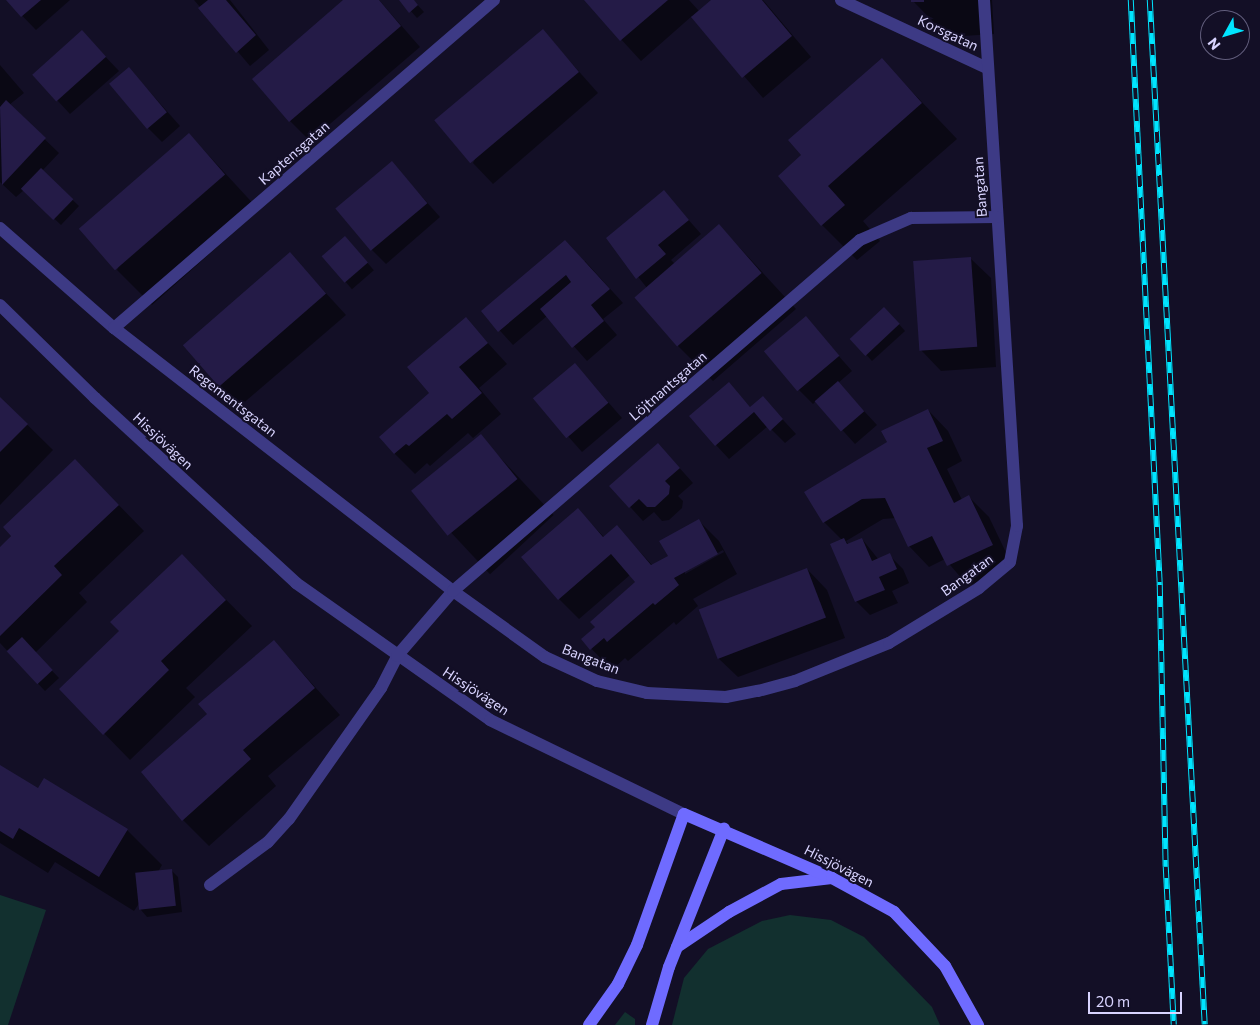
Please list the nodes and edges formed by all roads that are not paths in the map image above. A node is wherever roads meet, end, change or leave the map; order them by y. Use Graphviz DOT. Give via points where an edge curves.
graph roads {
  1 [pos="494,0"];
  2 [pos="841,0"];
  3 [pos="984,0"];
  4 [pos="987,68"];
  5 [pos="997,217"];
  6 [pos="0,228"];
  7 [pos="0,306"];
  8 [pos="114,328"];
  9 [pos="453,591"];
  10 [pos="397,656"];
  11 [pos="684,814"];
  12 [pos="724,829"];
  13 [pos="832,878"];
  14 [pos="210,885"];
  15 [pos="677,947"];
  16 [pos="589,1025"];
  17 [pos="652,1025"];
  18 [pos="978,1025"];
  1 -- 8 [label="street, Kaptensgatan"];
  2 -- 4 [label="street, Korsgatan"];
  3 -- 4 [label="street, Bangatan"];
  4 -- 5 [label="street, Bangatan"];
  5 -- 9 [label="street, Löjtnantsgatan" via="911,218 860,240"];
  5 -- 9 [label="street, Bangatan" via="1017,526 1010,562 979,588 924,624 851,660 794,681 726,697 647,693 597,681 545,657"];
  6 -- 8 [label="street, Regementsgatan"];
  7 -- 10 [label="street, Hissjövägen" via="288,577"];
  8 -- 9 [label="street, Regementsgatan"];
  9 -- 10 [label="street, Löjtnantsgatan"];
  10 -- 11 [label="street, Hissjövägen" via="490,720"];
  10 -- 14 [label="street, Löjtnantsgatan" via="376,696 289,819 268,842"];
  11 -- 12 [label="main road, Hissjövägen"];
  11 -- 16 [label="main road" via="637,945 618,984"];
  12 -- 13 [label="main road, Hissjövägen"];
  12 -- 15 [label="main road"];
  13 -- 15 [label="main road" via="781,884 729,912"];
  13 -- 18 [label="main road, Hissjövägen" via="894,912 920,938 945,966"];
  15 -- 17 [label="main road"];
}
